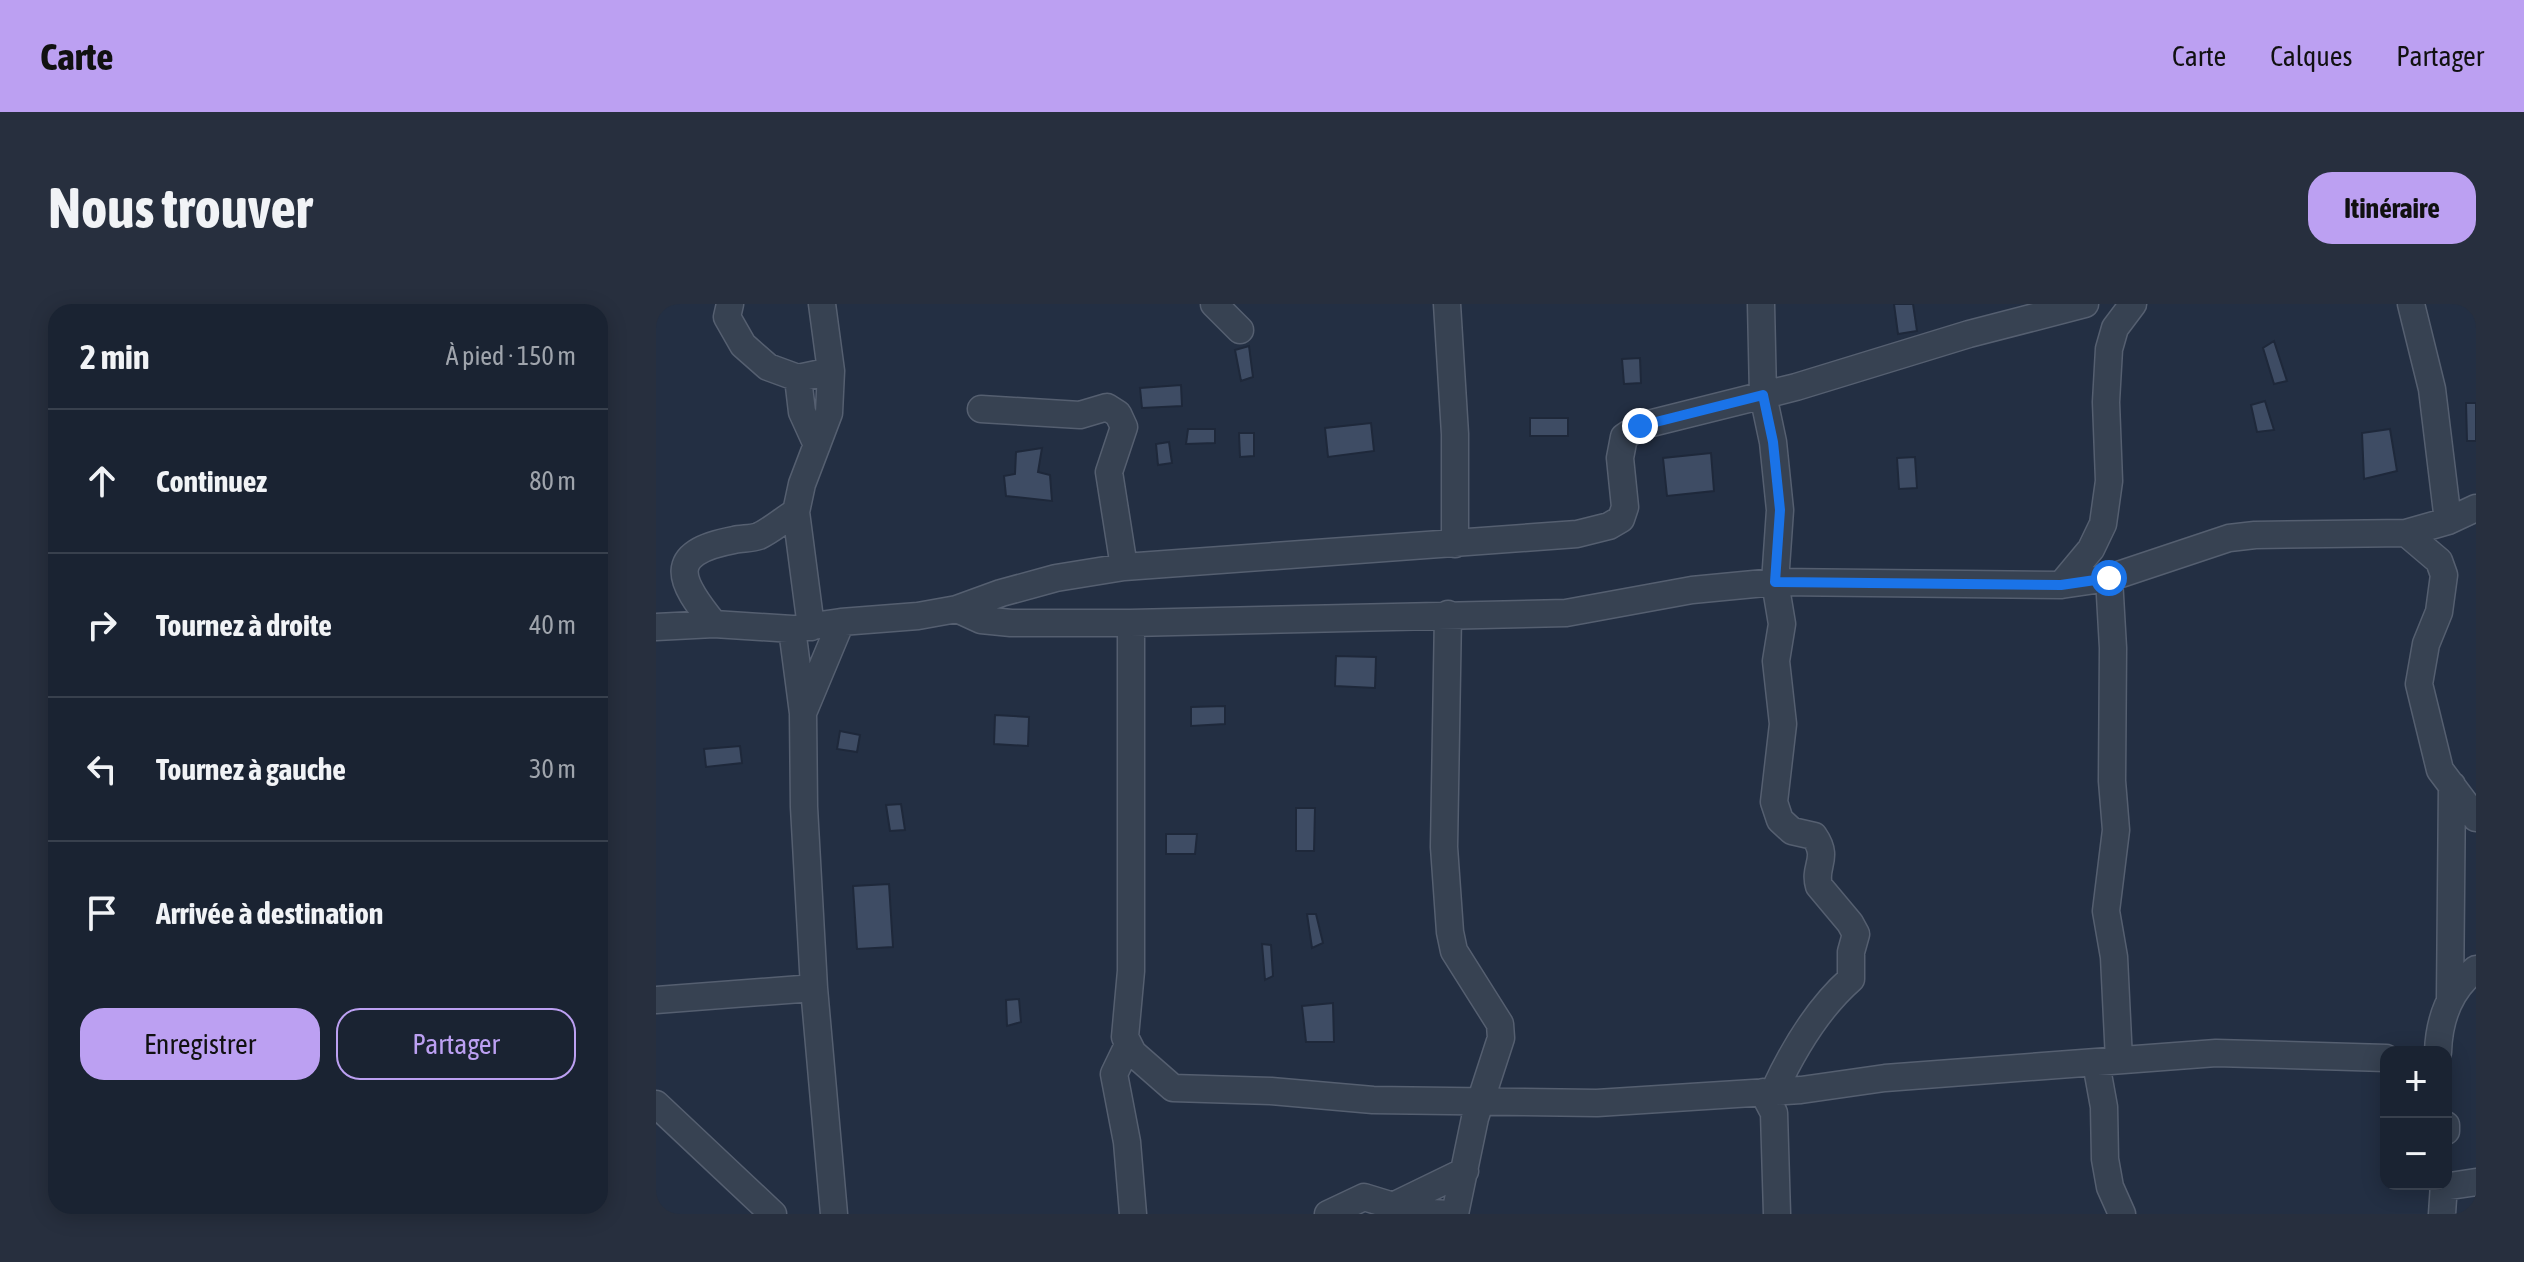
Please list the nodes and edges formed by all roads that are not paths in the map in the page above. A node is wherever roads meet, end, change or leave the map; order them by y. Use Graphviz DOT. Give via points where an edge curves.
graph roads {
  1 [pos="730,304"];
  2 [pos="822,304"];
  3 [pos="1214,304"];
  4 [pos="1447,304"];
  5 [pos="1761,304"];
  6 [pos="2085,304"];
  7 [pos="2133,304"];
  8 [pos="2411,304"];
  9 [pos="1240,330"];
  10 [pos="831,371"];
  11 [pos="798,378"];
  12 [pos="1763,395"];
  13 [pos="981,409"];
  14 [pos="817,445"];
  15 [pos="2476,508"];
  16 [pos="796,512"];
  17 [pos="2448,521"];
  18 [pos="2406,533"];
  19 [pos="1455,544"];
  20 [pos="1124,567"];
  21 [pos="2109,578"];
  22 [pos="1775,582"];
  23 [pos="2061,585"];
  24 [pos="957,609"];
  25 [pos="1448,614"];
  26 [pos="841,622"];
  27 [pos="1131,623"];
  28 [pos="714,624"];
  29 [pos="656,627"];
  30 [pos="802,628"];
  31 [pos="803,713"];
  32 [pos="2452,785"];
  33 [pos="2476,818"];
  34 [pos="2476,969"];
  35 [pos="814,988"];
  36 [pos="2450,999"];
  37 [pos="656,1000"];
  38 [pos="1128,1045"];
  39 [pos="2438,1046"];
  40 [pos="2380,1058"];
  41 [pos="2108,1062"];
  42 [pos="1770,1099"];
  43 [pos="1479,1102"];
  44 [pos="656,1104"];
  45 [pos="1465,1171"];
  46 [pos="2476,1182"];
  47 [pos="2452,1184"];
  48 [pos="2444,1190"];
  49 [pos="1395,1205"];
  50 [pos="773,1214"];
  51 [pos="834,1214"];
  52 [pos="1133,1214"];
  53 [pos="1328,1214"];
  54 [pos="1452,1214"];
  55 [pos="1777,1214"];
  56 [pos="2122,1214"];
  57 [pos="2442,1214"];
  1 -- 11 [label="street" via="727,317 743,345 768,367"];
  2 -- 10 [label="street"];
  3 -- 9 [label="street"];
  4 -- 19 [label="street"];
  5 -- 12 [label="street"];
  6 -- 12 [label="street"];
  7 -- 23 [label="street" via="2115,328 2109,349 2109,481 2103,524 2091,549"];
  8 -- 17 [label="street" via="2432,389"];
  10 -- 11 [label="street"];
  10 -- 14 [label="street" via="829,413"];
  11 -- 14 [label="street" via="802,412"];
  12 -- 19 [label="street" via="1640,426 1624,437 1620,458 1625,507 1621,519 1609,526 1577,534"];
  12 -- 22 [label="street" via="1780,510"];
  13 -- 20 [label="street" via="1080,415 1107,407 1118,414 1124,427 1109,472"];
  14 -- 16 [label="street"];
  15 -- 17 [label="street"];
  16 -- 28 [label="street" via="757,537 711,546 684,565 684,580"];
  16 -- 30 [label="street"];
  17 -- 18 [label="street"];
  18 -- 21 [label="street" via="2229,538"];
  18 -- 32 [label="street" via="2439,561 2444,575 2419,684 2440,770"];
  19 -- 20 [label="street"];
  20 -- 24 [label="street" via="1056,578"];
  21 -- 23 [label="street"];
  21 -- 41 [label="street" via="2116,830 2106,911 2114,957"];
  22 -- 23 [label="street"];
  22 -- 25 [label="street" via="1692,590 1566,613"];
  22 -- 42 [label="street" via="1782,624 1776,661 1783,724 1774,802 1780,820 1792,831 1814,836 1819,844 1819,886 1856,934 1851,979 1827,1004"];
  24 -- 26 [label="street"];
  24 -- 27 [label="street" via="981,620 1011,623"];
  25 -- 27 [label="street"];
  25 -- 43 [label="street" via="1444,847 1450,932 1459,961 1500,1024 1501,1038"];
  26 -- 30 [label="street"];
  26 -- 31 [label="street"];
  27 -- 38 [label="street"];
  28 -- 29 [label="street"];
  28 -- 30 [label="street"];
  30 -- 31 [label="street"];
  31 -- 35 [label="street"];
  32 -- 33 [label="street"];
  32 -- 36 [label="street"];
  34 -- 36 [label="street"];
  35 -- 37 [label="street"];
  35 -- 51 [label="street"];
  36 -- 39 [label="street"];
  38 -- 43 [label="street" via="1173,1088"];
  38 -- 52 [label="street" via="1114,1074"];
  40 -- 41 [label="street" via="2216,1053"];
  41 -- 42 [label="street" via="1885,1078"];
  41 -- 56 [label="street" via="2105,1159"];
  42 -- 43 [label="street"];
  42 -- 55 [label="street"];
  43 -- 45 [label="street"];
  44 -- 50 [label="street"];
  45 -- 49 [label="street"];
  45 -- 54 [label="street"];
  46 -- 47 [label="street"];
  48 -- 57 [label="street"];
  49 -- 53 [label="street" via="1364,1197"];
  49 -- 54 [label="street" via="1413,1212"];
}
